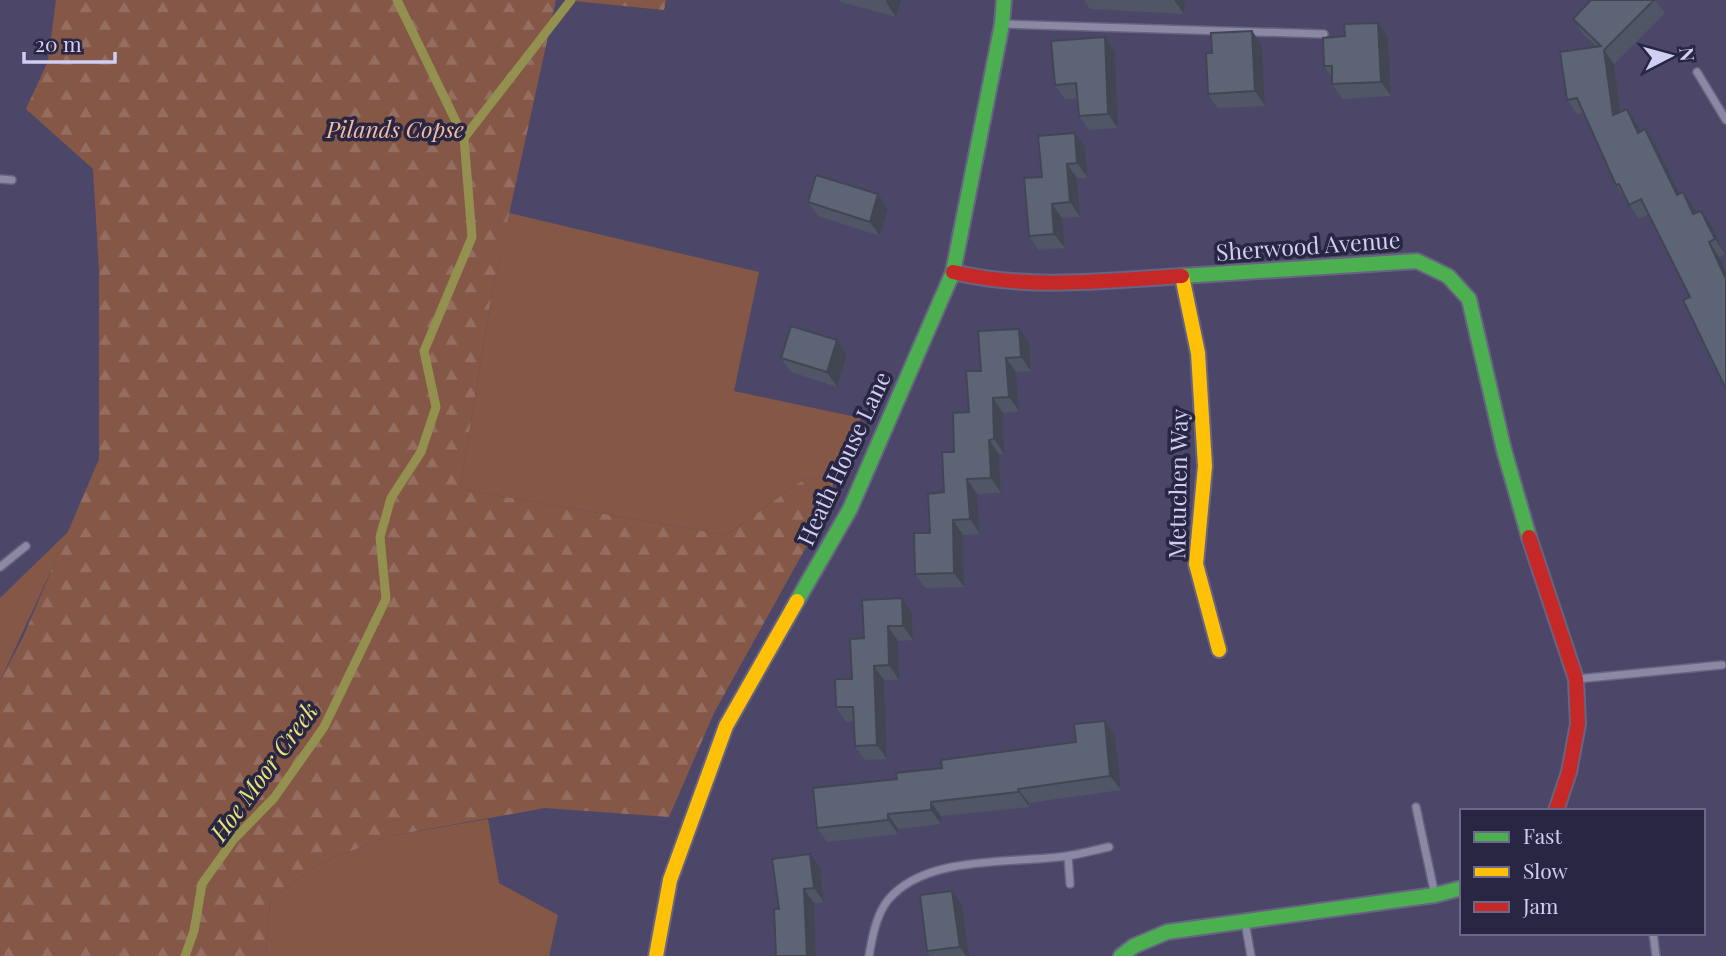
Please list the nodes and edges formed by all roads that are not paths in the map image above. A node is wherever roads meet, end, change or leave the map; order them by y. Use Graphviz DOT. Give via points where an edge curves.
graph roads {
  1 [pos="1004,0"];
  2 [pos="1002,24"];
  3 [pos="1324,34"];
  4 [pos="1697,72"];
  5 [pos="1726,120"];
  6 [pos="0,179"];
  7 [pos="12,180"];
  8 [pos="953,272"];
  9 [pos="1182,276"];
  10 [pos="26,546"];
  11 [pos="0,567"];
  12 [pos="1219,650"];
  13 [pos="1722,665"];
  14 [pos="1576,679"];
  15 [pos="1416,807"];
  16 [pos="1557,809"];
  17 [pos="1109,846"];
  18 [pos="1068,856"];
  19 [pos="1070,884"];
  20 [pos="1460,889"];
  21 [pos="1435,895"];
  22 [pos="1245,922"];
  23 [pos="1653,935"];
  24 [pos="656,956"];
  25 [pos="869,956"];
  26 [pos="1121,956"];
  27 [pos="1251,956"];
  28 [pos="1656,956"];
  1 -- 2 [label="street, Heath House Lane"];
  2 -- 3 [label="street"];
  2 -- 8 [label="street, Heath House Lane"];
  4 -- 5 [label="street"];
  6 -- 7 [label="street"];
  8 -- 9 [label="street, Sherwood Avenue" via="986,280 1065,284"];
  8 -- 24 [label="street, Heath House Lane" via="849,509 726,726 670,880"];
  9 -- 12 [label="street, Metuchen Way" via="1198,353 1205,466 1196,564"];
  9 -- 14 [label="street, Sherwood Avenue" via="1417,261 1448,276 1469,299 1504,450"];
  10 -- 11 [label="street"];
  13 -- 14 [label="street"];
  14 -- 16 [label="street, Sherwood Avenue" via="1578,724"];
  15 -- 21 [label="street"];
  17 -- 18 [label="street"];
  18 -- 19 [label="street"];
  18 -- 25 [label="street" via="954,866 911,881 887,901 874,929"];
  20 -- 21 [label="street"];
  21 -- 22 [label="street"];
  22 -- 26 [label="street" via="1167,932"];
  22 -- 27 [label="street"];
  23 -- 28 [label="street"];
}
